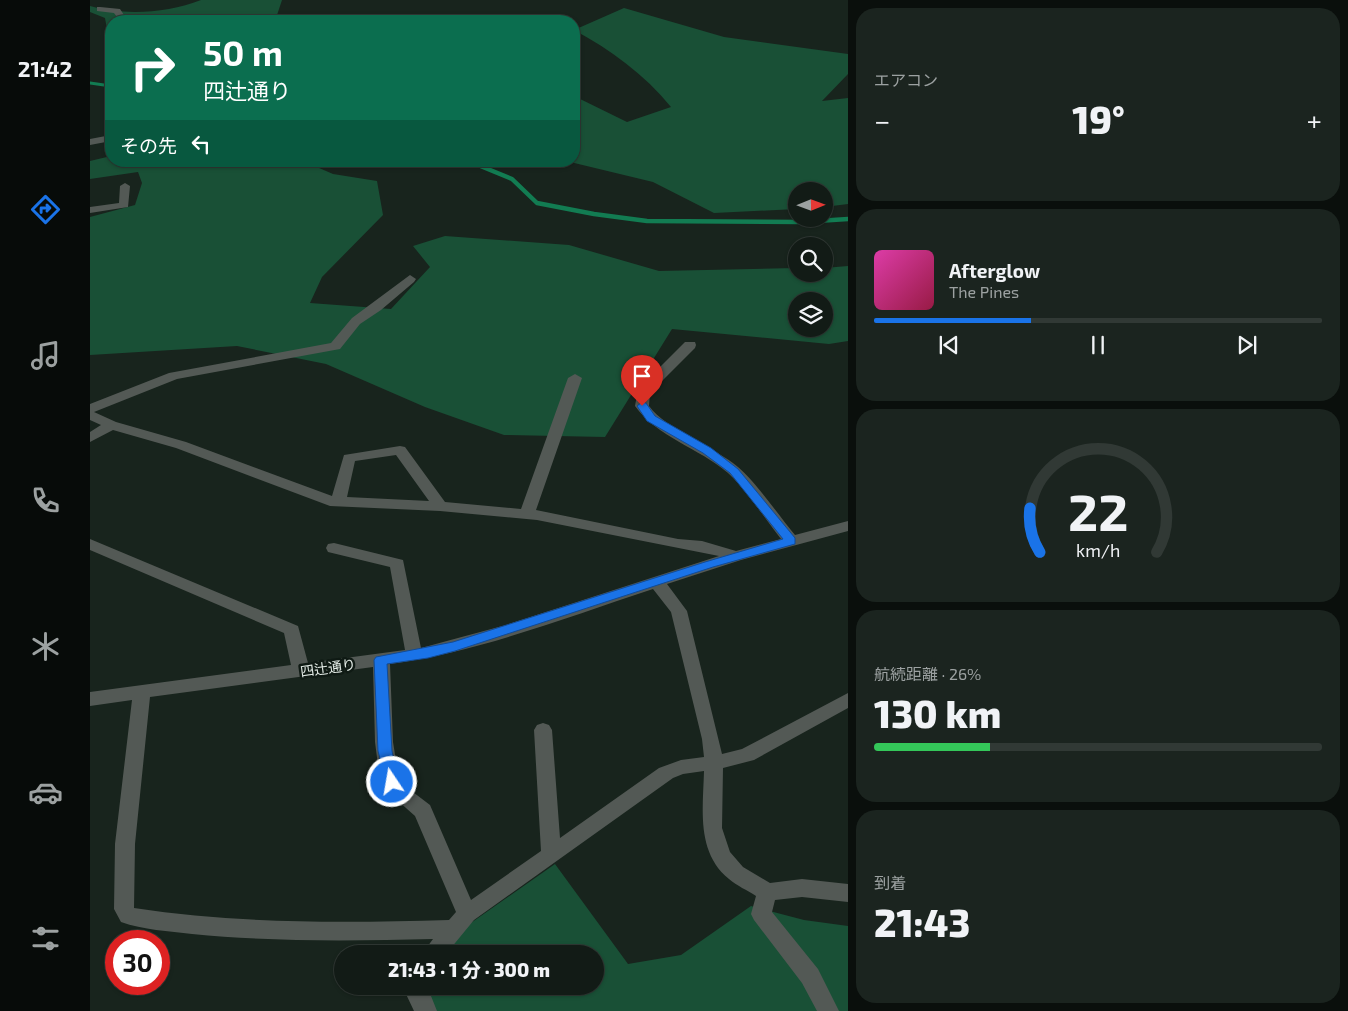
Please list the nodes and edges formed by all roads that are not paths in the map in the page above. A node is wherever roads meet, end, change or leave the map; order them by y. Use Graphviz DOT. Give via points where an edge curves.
graph roads {
  1 [pos="108,0"];
  2 [pos="100,9"];
  3 [pos="90,14"];
  4 [pos="120,15"];
  5 [pos="105,139"];
  6 [pos="90,142"];
  7 [pos="125,186"];
  8 [pos="90,210"];
  9 [pos="410,278"];
  10 [pos="690,345"];
  11 [pos="575,378"];
  12 [pos="90,409"];
  13 [pos="90,415"];
  14 [pos="111,425"];
  15 [pos="90,438"];
  16 [pos="339,501"];
  17 [pos="440,506"];
  18 [pos="527,514"];
  19 [pos="848,526"];
  20 [pos="791,541"];
  21 [pos="90,544"];
  22 [pos="334,548"];
  23 [pos="736,556"];
  24 [pos="657,582"];
  25 [pos="414,655"];
  26 [pos="381,660"];
  27 [pos="302,672"];
  28 [pos="142,692"];
  29 [pos="90,699"];
  30 [pos="848,700"];
  31 [pos="543,730"];
  32 [pos="714,763"];
  33 [pos="551,855"];
  34 [pos="767,892"];
  35 [pos="848,893"];
  36 [pos="460,922"];
  37 [pos="441,945"];
  38 [pos="418,995"];
  39 [pos="426,1011"];
  40 [pos="828,1011"];
  1 -- 2 [label="street"];
  2 -- 3 [label="street"];
  2 -- 4 [label="street" via="117,11"];
  5 -- 6 [label="street"];
  7 -- 8 [label="street" via="124,205"];
  9 -- 12 [label="street" via="356,321 335,346 174,376"];
  10 -- 20 [label="street" via="644,392 642,406 651,418 734,471"];
  11 -- 18 [label="street"];
  13 -- 14 [label="street"];
  14 -- 15 [label="street"];
  14 -- 16 [label="street" via="181,445"];
  16 -- 17 [label="street"];
  16 -- 17 [label="street" via="349,458 400,450"];
  17 -- 18 [label="street"];
  18 -- 23 [label="street" via="702,546"];
  19 -- 20 [label="street, 四辻通り"];
  20 -- 23 [label="street, 四辻通り"];
  21 -- 27 [label="street" via="292,630"];
  22 -- 25 [label="street" via="397,564"];
  23 -- 24 [label="street, 四辻通り"];
  24 -- 25 [label="street, 四辻通り" via="510,630"];
  24 -- 32 [label="street" via="679,610"];
  25 -- 26 [label="street, 四辻通り"];
  26 -- 27 [label="street, 四辻通り"];
  26 -- 36 [label="street" via="385,751 392,782 423,811"];
  27 -- 28 [label="street, 四辻通り"];
  28 -- 29 [label="street, 四辻通り"];
  28 -- 36 [label="street" via="125,844 124,909 128,916 170,924 251,929"];
  30 -- 32 [label="street" via="746,755"];
  31 -- 33 [label="street"];
  32 -- 33 [label="street" via="688,766 666,774"];
  32 -- 34 [label="street" via="712,828 723,858 736,874"];
  33 -- 36 [label="street"];
  34 -- 35 [label="street" via="802,888"];
  34 -- 40 [label="street" via="761,914 810,976"];
  36 -- 37 [label="street"];
  38 -- 39 [label="street"];
}
